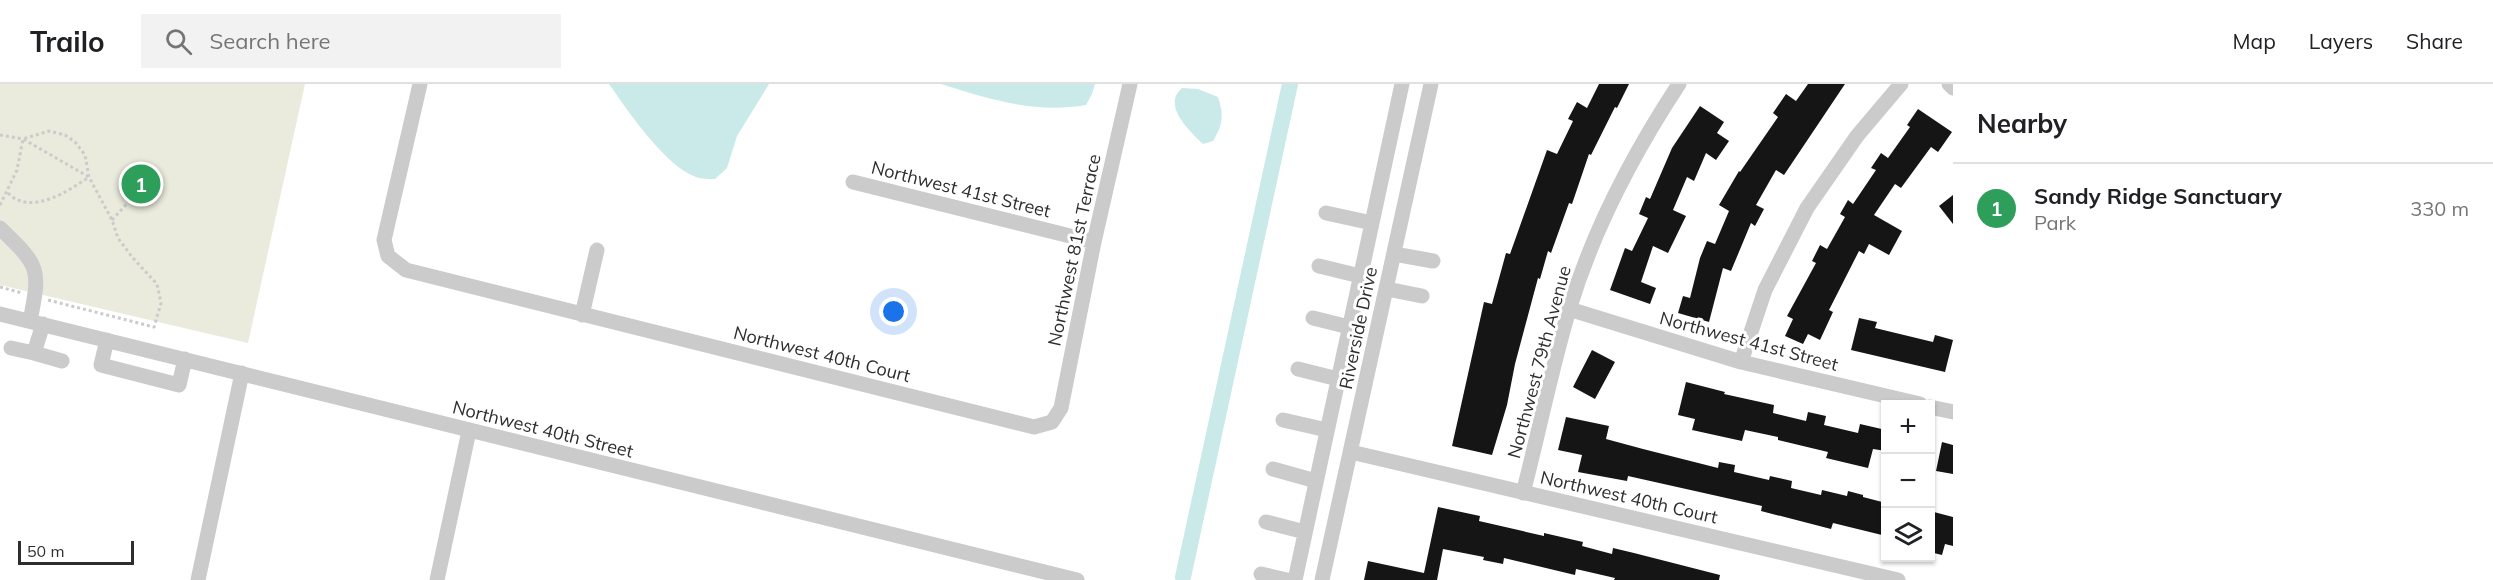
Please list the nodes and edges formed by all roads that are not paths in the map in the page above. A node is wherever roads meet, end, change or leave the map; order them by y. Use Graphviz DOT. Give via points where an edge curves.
graph roads {
  1 [pos="420,84"];
  2 [pos="1130,84"];
  3 [pos="1402,84"];
  4 [pos="1431,84"];
  5 [pos="1679,84"];
  6 [pos="1901,84"];
  7 [pos="1949,84"];
  8 [pos="1953,88"];
  9 [pos="853,182"];
  10 [pos="1326,213"];
  11 [pos="1372,223"];
  12 [pos="0,228"];
  13 [pos="1094,242"];
  14 [pos="597,250"];
  15 [pos="1394,254"];
  16 [pos="1433,261"];
  17 [pos="1318,266"];
  18 [pos="1360,276"];
  19 [pos="1387,289"];
  20 [pos="1422,296"];
  21 [pos="1569,309"];
  22 [pos="0,314"];
  23 [pos="582,315"];
  24 [pos="1313,318"];
  25 [pos="36,322"];
  26 [pos="1349,327"];
  27 [pos="107,340"];
  28 [pos="11,348"];
  29 [pos="144,349"];
  30 [pos="34,353"];
  31 [pos="185,359"];
  32 [pos="62,361"];
  33 [pos="1741,362"];
  34 [pos="1298,369"];
  35 [pos="242,373"];
  36 [pos="137,374"];
  37 [pos="1338,379"];
  38 [pos="1899,400"];
  39 [pos="1935,408"];
  40 [pos="1953,412"];
  41 [pos="1283,420"];
  42 [pos="1052,422"];
  43 [pos="1327,430"];
  44 [pos="469,431"];
  45 [pos="1351,452"];
  46 [pos="1273,470"];
  47 [pos="1316,481"];
  48 [pos="1523,493"];
  49 [pos="1266,522"];
  50 [pos="1305,532"];
  51 [pos="1261,574"];
  52 [pos="1045,576"];
  53 [pos="198,580"];
  54 [pos="437,580"];
  55 [pos="1077,580"];
  56 [pos="1287,580"];
  57 [pos="1294,580"];
  58 [pos="1322,580"];
  59 [pos="1898,580"];
  1 -- 23 [label="street, Northwest 40th Court" via="384,240 388,256 406,270"];
  2 -- 13 [label="street, Northwest 81st Terrace"];
  3 -- 11 [label="street, Riverside Drive"];
  4 -- 15 [label="street, Riverside Drive"];
  5 -- 21 [label="street, Northwest 79th Avenue" via="1618,188"];
  6 -- 33 [label="street" via="1857,136 1807,208 1765,290"];
  7 -- 8 [label="street"];
  9 -- 13 [label="street, Northwest 41st Street"];
  10 -- 11 [label="street"];
  11 -- 18 [label="street, Riverside Drive"];
  12 -- 25 [label="street" via="35,266"];
  13 -- 42 [label="street, Northwest 81st Terrace" via="1061,408"];
  14 -- 23 [label="street"];
  15 -- 16 [label="street"];
  15 -- 19 [label="street, Riverside Drive"];
  17 -- 18 [label="street"];
  18 -- 26 [label="street, Riverside Drive"];
  19 -- 20 [label="street"];
  19 -- 45 [label="street, Riverside Drive"];
  21 -- 33 [label="street, Northwest 41st Street"];
  21 -- 48 [label="street, Northwest 79th Avenue"];
  22 -- 25 [label="street, Northwest 40th Street"];
  23 -- 42 [label="street, Northwest 40th Court" via="1034,427"];
  24 -- 26 [label="street"];
  25 -- 27 [label="street, Northwest 40th Street"];
  25 -- 30 [label="street"];
  26 -- 37 [label="street, Riverside Drive"];
  27 -- 29 [label="street, Northwest 40th Street"];
  27 -- 36 [label="street" via="101,365"];
  28 -- 30 [label="street"];
  29 -- 31 [label="street, Northwest 40th Street"];
  29 -- 36 [label="street"];
  30 -- 32 [label="street"];
  31 -- 35 [label="street, Northwest 40th Street"];
  31 -- 36 [label="street" via="179,385"];
  33 -- 38 [label="street, Northwest 41st Street"];
  34 -- 37 [label="street"];
  35 -- 44 [label="street, Northwest 40th Street"];
  35 -- 53 [label="street"];
  37 -- 43 [label="street, Riverside Drive"];
  39 -- 40 [label="street"];
  41 -- 43 [label="street"];
  43 -- 47 [label="street, Riverside Drive"];
  44 -- 52 [label="street, Northwest 40th Street"];
  44 -- 54 [label="street"];
  45 -- 48 [label="street, Northwest 40th Court"];
  45 -- 58 [label="street, Riverside Drive"];
  46 -- 47 [label="street"];
  47 -- 50 [label="street, Riverside Drive"];
  48 -- 59 [label="street, Northwest 40th Court"];
  49 -- 50 [label="street"];
  50 -- 57 [label="street, Riverside Drive"];
  51 -- 56 [label="street"];
  52 -- 55 [label="street, Northwest 40th Street"];
}
